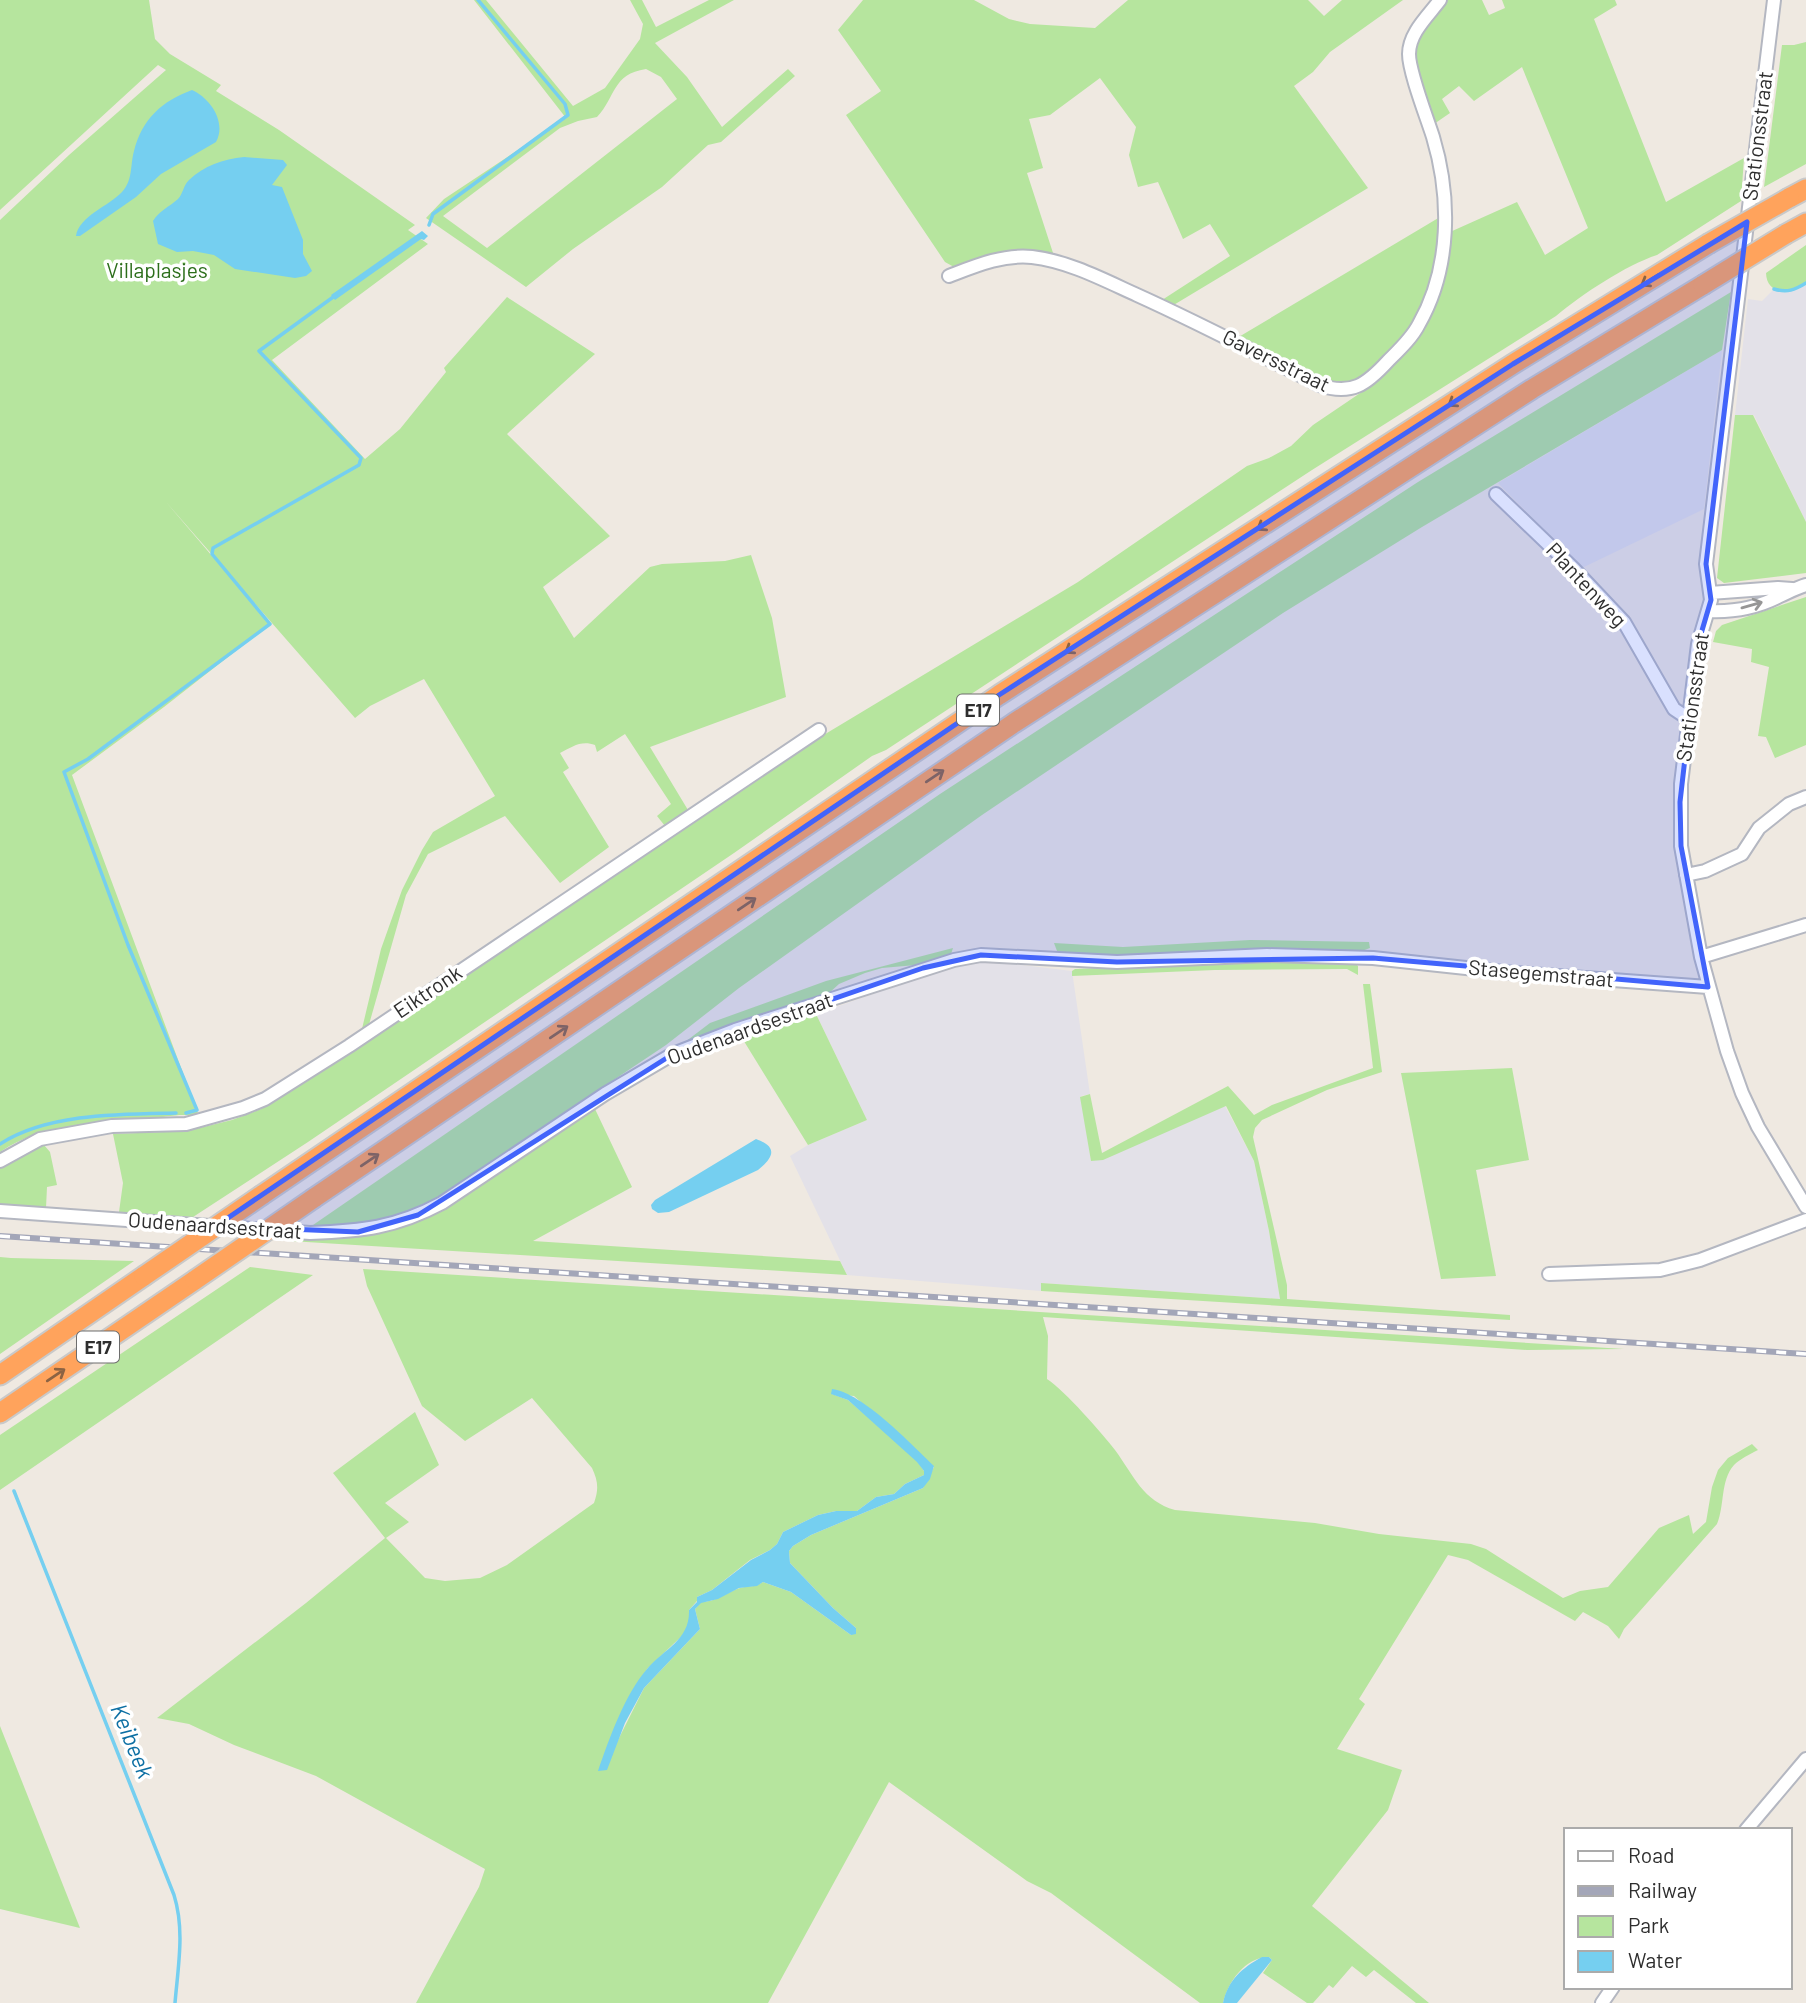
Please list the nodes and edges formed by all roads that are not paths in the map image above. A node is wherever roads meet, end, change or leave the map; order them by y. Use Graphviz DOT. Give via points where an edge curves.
graph roads {
  1 [pos="1440,0"];
  2 [pos="1774,0"];
  3 [pos="1798,194"];
  4 [pos="1806,223"];
  5 [pos="949,276"];
  6 [pos="1496,494"];
  7 [pos="1806,585"];
  8 [pos="1793,589"];
  9 [pos="1710,593"];
  10 [pos="1709,611"];
  11 [pos="1689,719"];
  12 [pos="819,730"];
  13 [pos="1806,797"];
  14 [pos="1686,874"];
  15 [pos="1806,925"];
  16 [pos="1702,957"];
  17 [pos="1373,958"];
  18 [pos="1708,987"];
  19 [pos="0,1161"];
  20 [pos="1806,1207"];
  21 [pos="0,1211"];
  22 [pos="1806,1220"];
  23 [pos="1549,1274"];
  24 [pos="0,1375"];
  25 [pos="0,1413"];
  26 [pos="1806,1759"];
  27 [pos="1748,1828"];
  1 -- 5 [label="street, Gaversstraat" via="1411,38 1409,56 1443,187 1443,246 1430,302 1419,326 1372,379 1336,391 1319,385 1208,327 1054,261 1007,258"];
  2 -- 9 [label="street, Stationsstraat" via="1707,557"];
  3 -- 24 [label="highway, E17, one-way, bridge" via="1513,364 999,695"];
  25 -- 4 [label="highway, E17, one-way, bridge" via="1014,723 1532,389"];
  6 -- 11 [label="street, Plantenweg" via="1624,622 1674,709"];
  7 -- 8 [label="street"];
  8 -- 9 [label="street"];
  10 -- 8 [label="street, one-way" via="1745,608"];
  9 -- 10 [label="street, Stationsstraat"];
  10 -- 11 [label="street, Stationsstraat" via="1698,644"];
  11 -- 14 [label="street, Stationsstraat" via="1680,802"];
  12 -- 19 [label="street, Eiktronk" via="265,1098 186,1124 112,1126 40,1139"];
  13 -- 14 [label="street" via="1789,804 1759,828 1742,854 1705,871"];
  14 -- 16 [label="street, Stationsstraat"];
  15 -- 16 [label="street"];
  16 -- 18 [label="street, Stationsstraat"];
  17 -- 18 [label="street, Stasegemstraat"];
  17 -- 21 [label="street, Oudenaardsestraat" via="1267,955 1117,962 981,955 933,965 673,1054 442,1203 409,1219 358,1231 310,1233"];
  18 -- 20 [label="street, Stationsstraat" via="1742,1093"];
  22 -- 23 [label="street" via="1660,1270"];
  26 -- 27 [label="street"];
}
